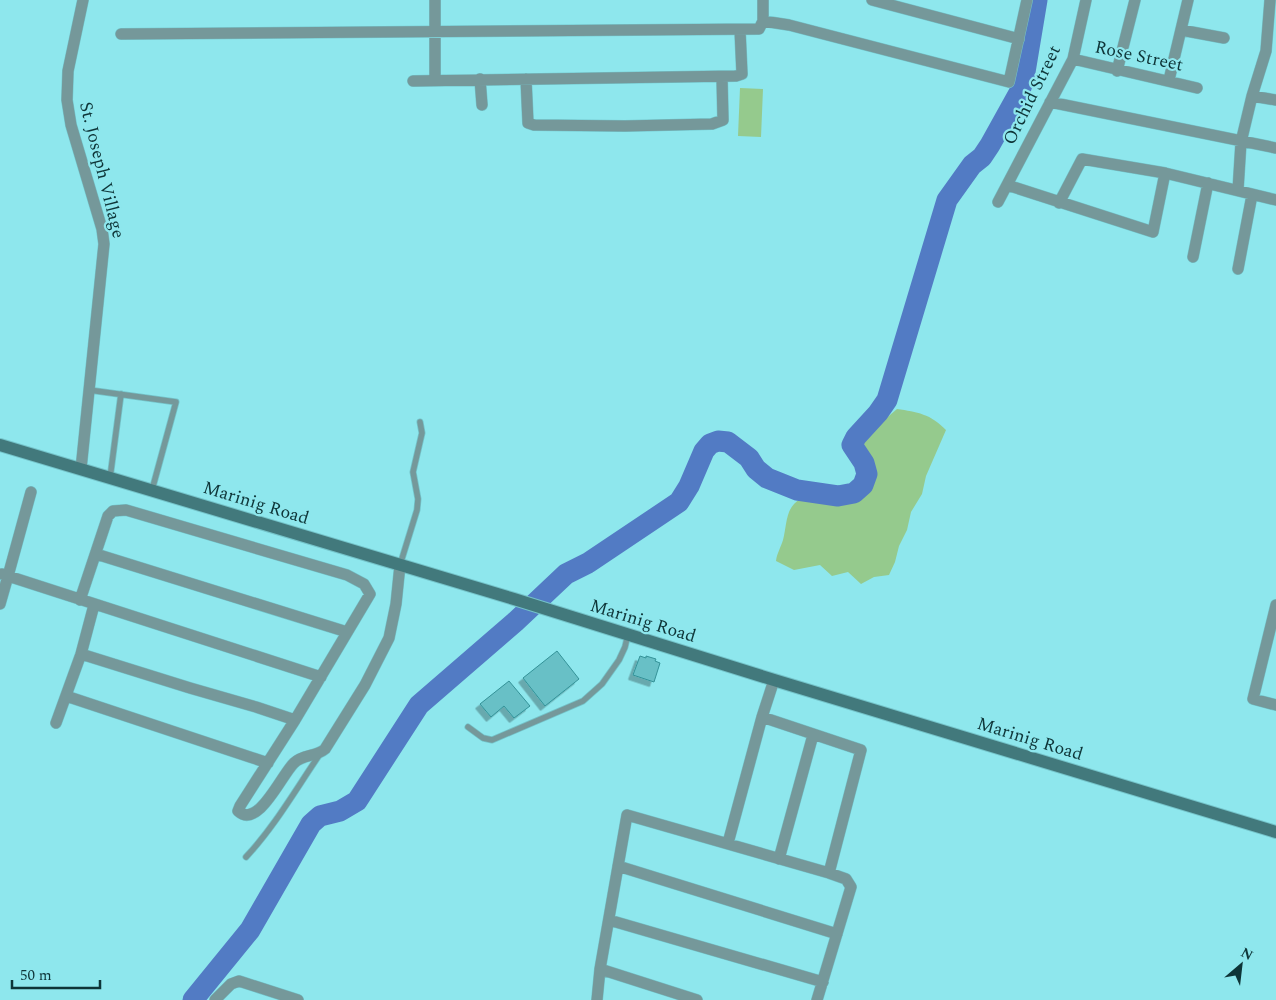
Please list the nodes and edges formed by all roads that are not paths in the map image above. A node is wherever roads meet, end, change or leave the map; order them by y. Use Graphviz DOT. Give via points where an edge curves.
graph roads {
  1 [pos="83,0"];
  2 [pos="435,0"];
  3 [pos="763,0"];
  4 [pos="872,0"];
  5 [pos="1028,0"];
  6 [pos="1086,0"];
  7 [pos="1135,0"];
  8 [pos="1188,0"];
  9 [pos="1270,0"];
  10 [pos="763,21"];
  11 [pos="740,30"];
  12 [pos="1181,30"];
  13 [pos="434,32"];
  14 [pos="121,34"];
  15 [pos="1224,38"];
  16 [pos="1019,39"];
  17 [pos="1271,52"];
  18 [pos="1073,60"];
  19 [pos="1117,70"];
  20 [pos="722,78"];
  21 [pos="480,79"];
  22 [pos="526,79"];
  23 [pos="435,80"];
  24 [pos="1169,80"];
  25 [pos="413,81"];
  26 [pos="1197,88"];
  27 [pos="1252,96"];
  28 [pos="1276,100"];
  29 [pos="1050,102"];
  30 [pos="482,105"];
  31 [pos="1241,142"];
  32 [pos="1276,148"];
  33 [pos="1165,173"];
  34 [pos="1208,183"];
  35 [pos="1007,186"];
  36 [pos="1238,190"];
  37 [pos="1252,195"];
  38 [pos="1276,200"];
  39 [pos="998,202"];
  40 [pos="1059,203"];
  41 [pos="1193,257"];
  42 [pos="1238,269"];
  43 [pos="89,390"];
  44 [pos="121,394"];
  45 [pos="420,422"];
  46 [pos="0,445"];
  47 [pos="81,469"];
  48 [pos="110,478"];
  49 [pos="152,490"];
  50 [pos="31,492"];
  51 [pos="96,554"];
  52 [pos="400,565"];
  53 [pos="4,575"];
  54 [pos="80,600"];
  55 [pos="0,604"];
  56 [pos="94,605"];
  57 [pos="1276,605"];
  58 [pos="347,632"];
  59 [pos="628,634"];
  60 [pos="81,654"];
  61 [pos="321,677"];
  62 [pos="774,680"];
  63 [pos="66,696"];
  64 [pos="1276,705"];
  65 [pos="762,717"];
  66 [pos="296,720"];
  67 [pos="56,723"];
  68 [pos="468,727"];
  69 [pos="813,735"];
  70 [pos="320,754"];
  71 [pos="268,763"];
  72 [pos="1276,832"];
  73 [pos="728,843"];
  74 [pos="246,857"];
  75 [pos="779,858"];
  76 [pos="618,866"];
  77 [pos="829,873"];
  78 [pos="609,920"];
  79 [pos="838,934"];
  80 [pos="600,969"];
  81 [pos="823,982"];
  82 [pos="277,997"];
  83 [pos="219,998"];
  84 [pos="298,1000"];
  85 [pos="597,1000"];
  86 [pos="697,1000"];
  87 [pos="817,1000"];
  1 -- 43 [label="street, St. Joseph Village" via="68,71 67,100 104,244"];
  2 -- 13 [label="street"];
  3 -- 10 [label="street"];
  4 -- 16 [label="street"];
  5 -- 16 [label="street"];
  6 -- 18 [label="street, Orchid Street"];
  7 -- 19 [label="street"];
  8 -- 12 [label="street"];
  9 -- 17 [label="street"];
  10 -- 11 [label="street" via="759,29"];
  10 -- 16 [label="street" via="1009,82"];
  11 -- 13 [label="street"];
  11 -- 20 [label="street" via="742,74"];
  12 -- 15 [label="street"];
  12 -- 24 [label="street"];
  13 -- 14 [label="street"];
  13 -- 23 [label="street"];
  17 -- 27 [label="street"];
  18 -- 19 [label="street, Rose Street"];
  18 -- 29 [label="street, Orchid Street"];
  19 -- 24 [label="street, Rose Street"];
  20 -- 22 [label="street"];
  20 -- 22 [label="street" via="723,120 712,124 625,126 528,123"];
  21 -- 22 [label="street"];
  21 -- 23 [label="street"];
  21 -- 30 [label="street"];
  23 -- 25 [label="street"];
  24 -- 26 [label="street, Rose Street"];
  27 -- 28 [label="street"];
  27 -- 31 [label="street"];
  29 -- 31 [label="street"];
  29 -- 35 [label="street, Orchid Street"];
  31 -- 32 [label="street"];
  31 -- 36 [label="street"];
  33 -- 34 [label="street"];
  33 -- 40 [label="street" via="1082,159"];
  33 -- 40 [label="street" via="1153,232"];
  34 -- 36 [label="street"];
  34 -- 41 [label="street"];
  35 -- 39 [label="street, Orchid Street"];
  35 -- 40 [label="street"];
  36 -- 37 [label="street"];
  37 -- 38 [label="street"];
  37 -- 42 [label="street"];
  43 -- 44 [label="lane"];
  43 -- 47 [label="street, St. Joseph Village"];
  44 -- 48 [label="lane"];
  44 -- 49 [label="lane" via="176,402"];
  45 -- 52 [label="lane" via="422,434 413,472 417,510"];
  46 -- 47 [label="street, Marinig Road"];
  47 -- 48 [label="street, Marinig Road"];
  48 -- 49 [label="street, Marinig Road"];
  49 -- 52 [label="street, Marinig Road"];
  50 -- 53 [label="street"];
  51 -- 54 [label="street"];
  51 -- 58 [label="street"];
  51 -- 58 [label="street" via="108,516 113,510 126,510 347,575 364,584 370,594"];
  52 -- 59 [label="street, Marinig Road"];
  52 -- 70 [label="street" via="389,638 365,686"];
  53 -- 54 [label="street"];
  53 -- 55 [label="street"];
  54 -- 56 [label="street"];
  56 -- 60 [label="street"];
  56 -- 61 [label="street"];
  57 -- 64 [label="street" via="1253,699"];
  58 -- 61 [label="street"];
  59 -- 62 [label="street, Marinig Road"];
  59 -- 68 [label="lane" via="619,660 602,684 583,701 492,740 483,738"];
  60 -- 63 [label="street"];
  60 -- 66 [label="street"];
  61 -- 66 [label="street"];
  62 -- 65 [label="street"];
  62 -- 72 [label="street, Marinig Road"];
  63 -- 67 [label="street"];
  63 -- 71 [label="street"];
  65 -- 69 [label="street"];
  65 -- 73 [label="street"];
  66 -- 71 [label="street"];
  69 -- 75 [label="street"];
  69 -- 77 [label="street" via="861,750"];
  70 -- 71 [label="street" via="294,763 254,814 242,815 238,811 240,806"];
  70 -- 74 [label="lane"];
  73 -- 75 [label="street"];
  73 -- 76 [label="street" via="627,815"];
  75 -- 77 [label="street"];
  76 -- 78 [label="street"];
  76 -- 79 [label="street"];
  77 -- 79 [label="street" via="846,880 851,887"];
  78 -- 80 [label="street"];
  78 -- 81 [label="street"];
  79 -- 81 [label="street"];
  80 -- 85 [label="street"];
  80 -- 86 [label="street"];
  81 -- 87 [label="street"];
  82 -- 83 [label="street" via="239,980"];
  82 -- 84 [label="street"];
}
